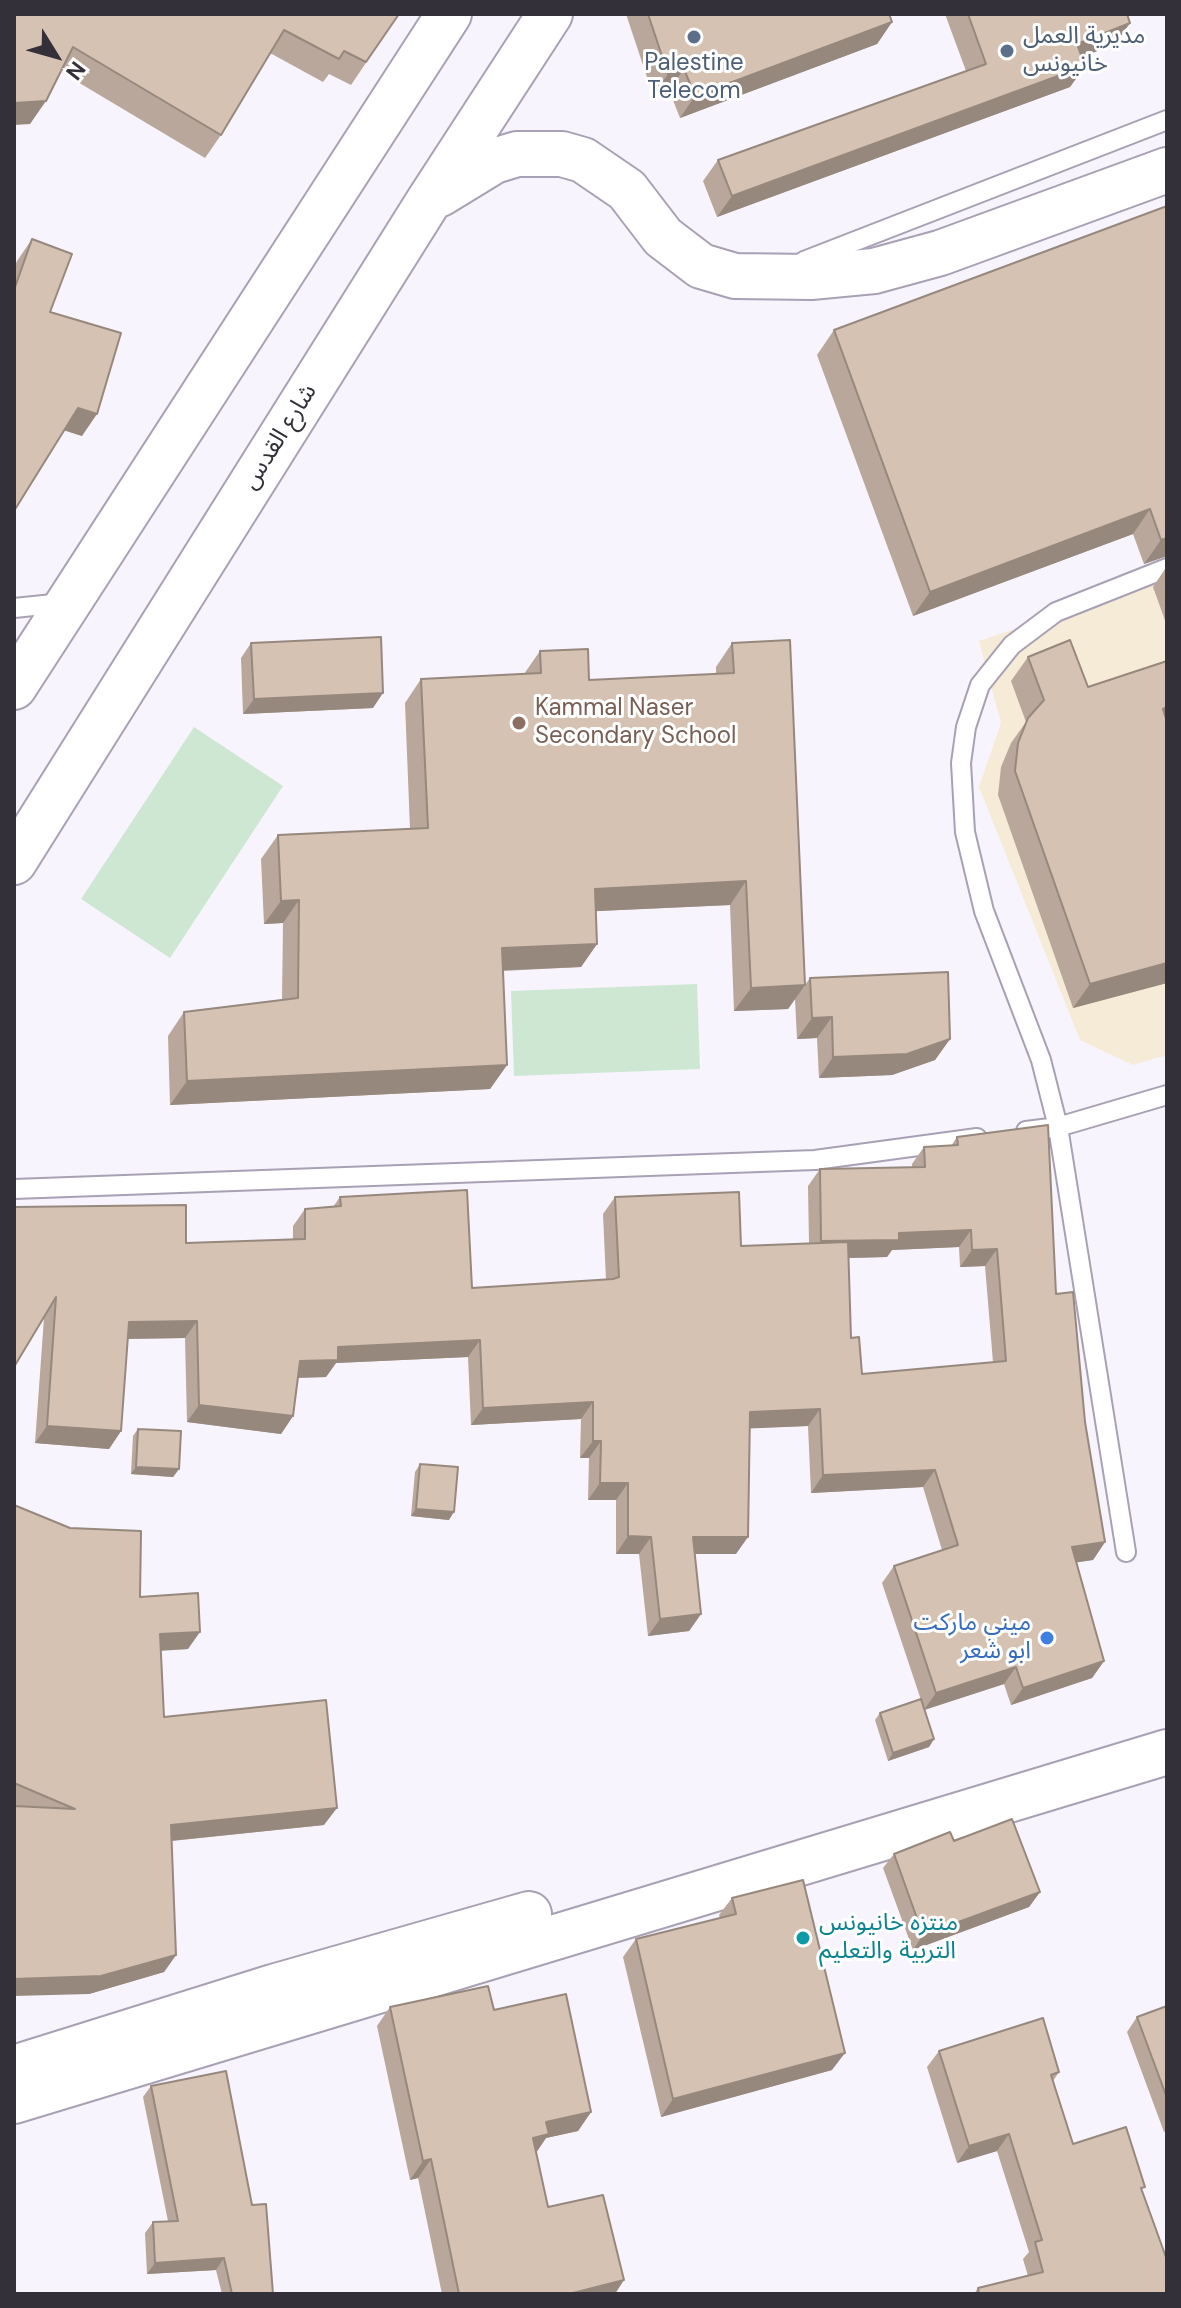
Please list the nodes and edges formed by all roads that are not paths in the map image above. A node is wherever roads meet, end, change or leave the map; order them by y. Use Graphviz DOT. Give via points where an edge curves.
graph roads {
  1 [pos="449,14"];
  2 [pos="550,14"];
  3 [pos="1167,120"];
  4 [pos="1167,170"];
  5 [pos="428,202"];
  6 [pos="765,277"];
  7 [pos="1167,568"];
  8 [pos="68,603"];
  9 [pos="14,608"];
  10 [pos="14,687"];
  11 [pos="14,862"];
  12 [pos="1167,1095"];
  13 [pos="1058,1127"];
  14 [pos="14,1189"];
  15 [pos="1126,1552"];
  16 [pos="1167,1722"];
  17 [pos="1167,1752"];
  18 [pos="14,2068"];
  19 [pos="14,2101"];
  1 -- 8 [label="main road"];
  2 -- 5 [label="main road, شارع القدس"];
  3 -- 6 [label="lane"];
  4 -- 6 [label="main road" via="940,253 874,271"];
  5 -- 6 [label="main road" via="494,161 517,154 562,154 583,160 627,190 663,237 701,266 735,276"];
  5 -- 11 [label="main road, شارع القدس"];
  7 -- 13 [label="lane" via="1056,612 1012,645 980,685 966,727 961,763 965,832 984,911 1041,1060"];
  8 -- 9 [label="lane"];
  8 -- 10 [label="main road"];
  12 -- 13 [label="lane"];
  13 -- 14 [label="lane" via="815,1160"];
  13 -- 15 [label="lane"];
  16 -- 18 [label="main road"];
  17 -- 19 [label="main road"];
}
